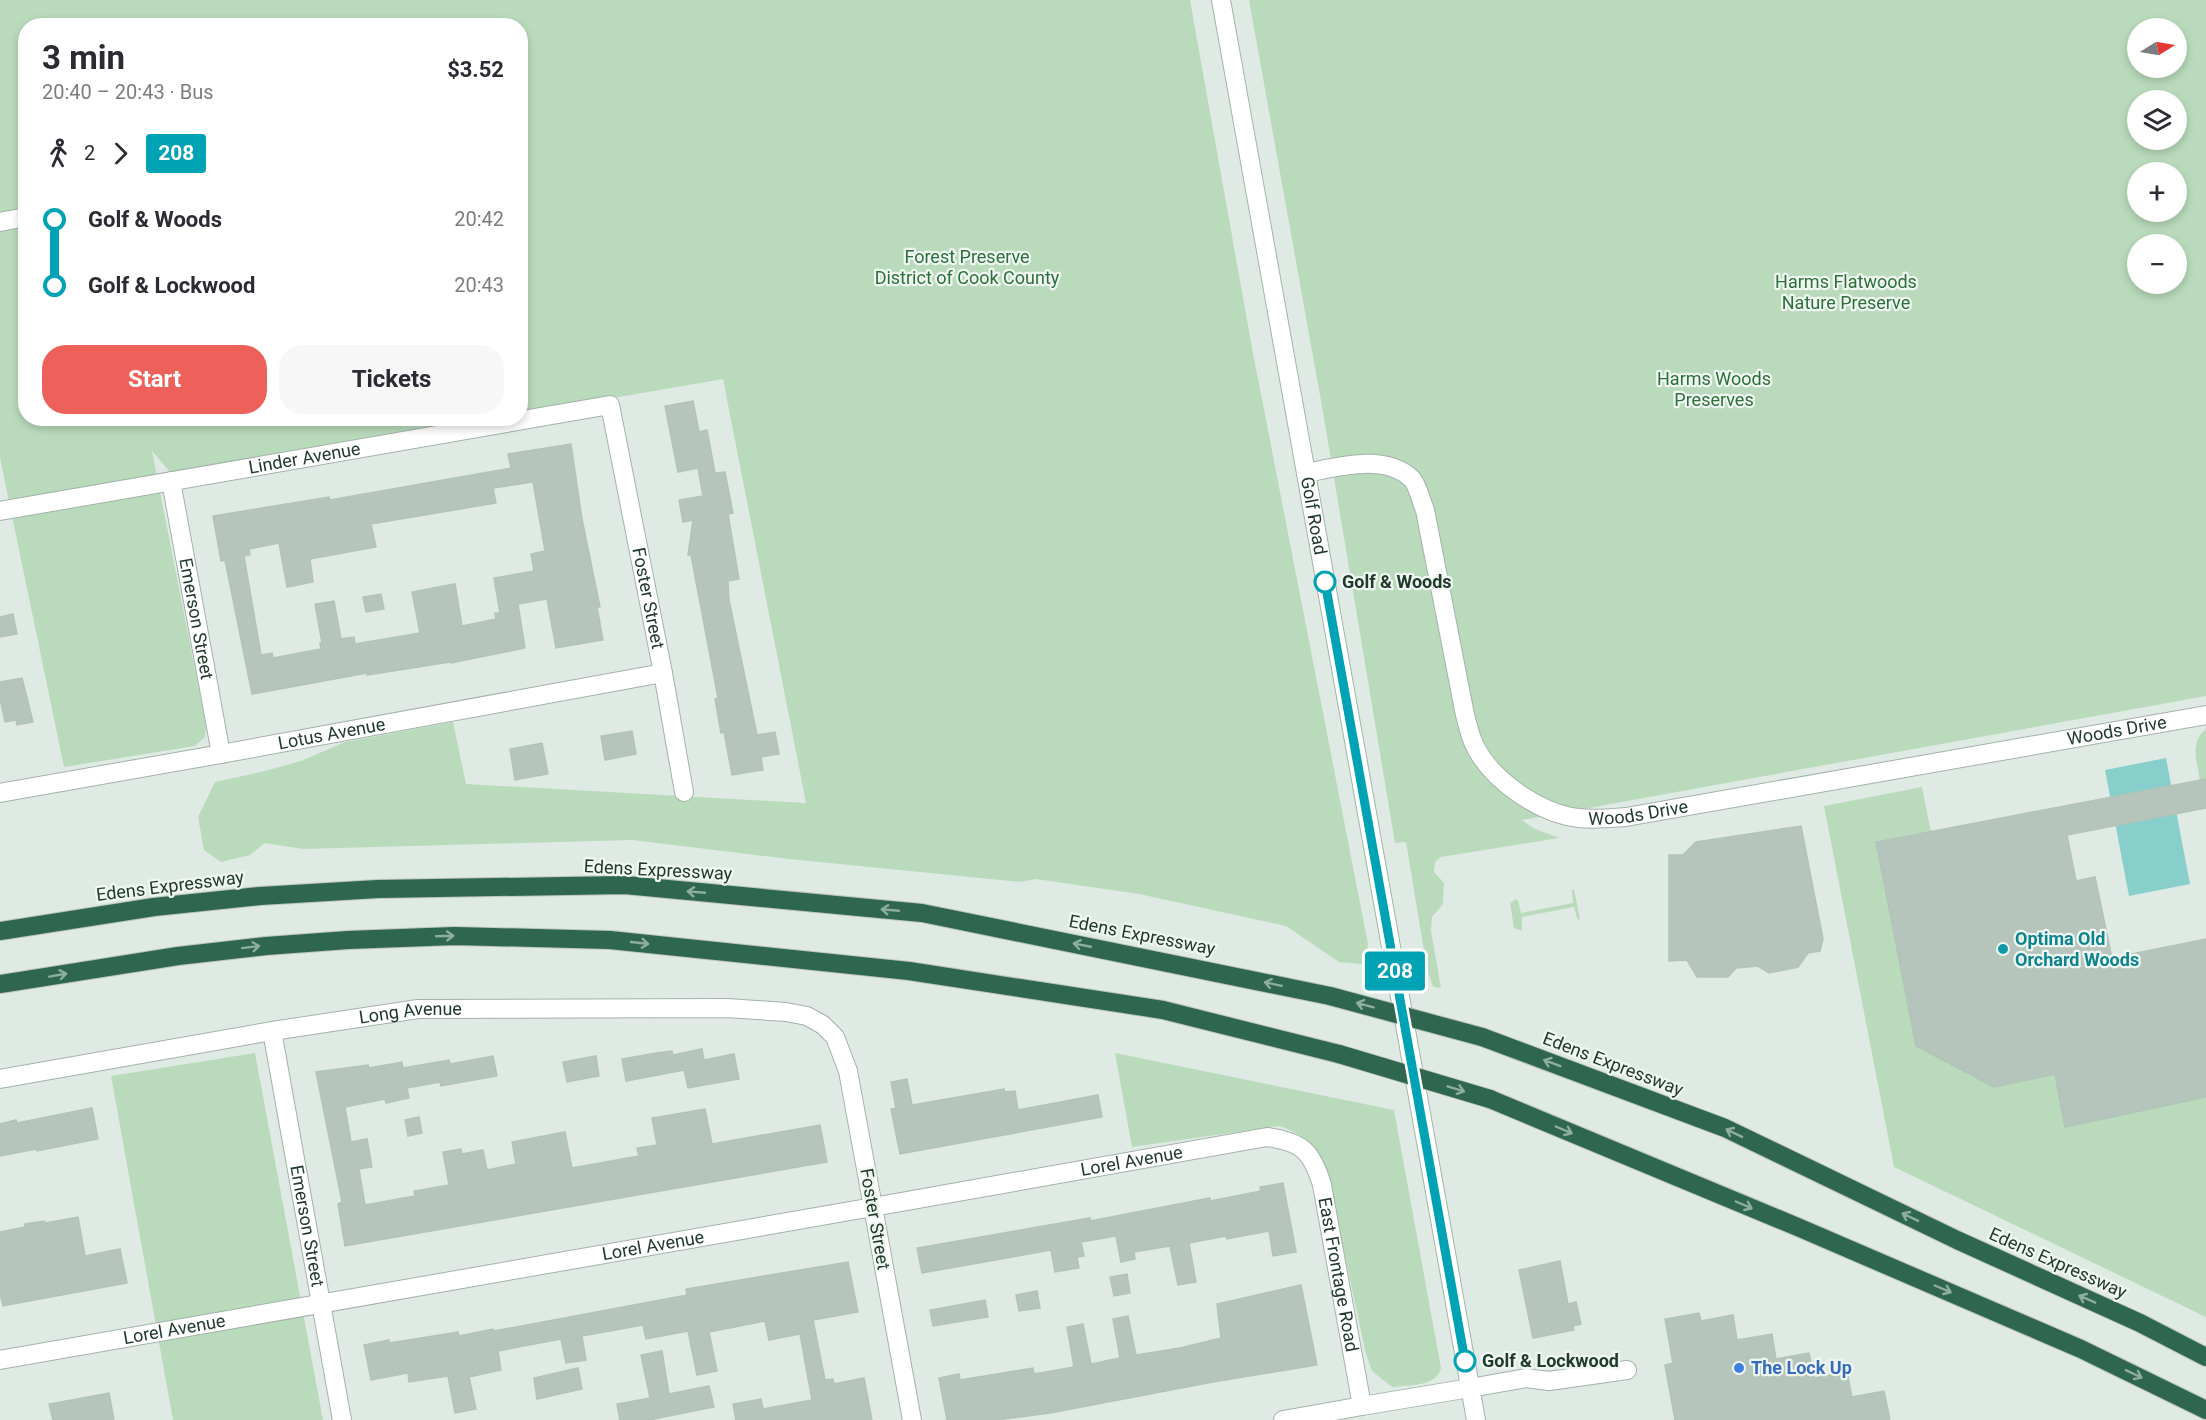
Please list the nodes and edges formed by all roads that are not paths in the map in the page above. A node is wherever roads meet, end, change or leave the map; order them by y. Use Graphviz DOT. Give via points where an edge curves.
graph roads {
  1 [pos="1221,0"];
  2 [pos="18,219"];
  3 [pos="0,222"];
  4 [pos="610,405"];
  5 [pos="528,419"];
  6 [pos="489,426"];
  7 [pos="1306,473"];
  8 [pos="171,481"];
  9 [pos="0,511"];
  10 [pos="663,673"];
  11 [pos="2206,715"];
  12 [pos="221,754"];
  13 [pos="684,792"];
  14 [pos="0,793"];
  15 [pos="0,932"];
  16 [pos="0,984"];
  17 [pos="823,1025"];
  18 [pos="272,1031"];
  19 [pos="0,1079"];
  20 [pos="1303,1148"];
  21 [pos="873,1207"];
  22 [pos="321,1304"];
  23 [pos="2206,1357"];
  24 [pos="0,1360"];
  25 [pos="1627,1370"];
  26 [pos="1470,1388"];
  27 [pos="1362,1406"];
  28 [pos="2206,1410"];
  29 [pos="342,1420"];
  30 [pos="912,1420"];
  31 [pos="1283,1420"];
  32 [pos="1476,1420"];
  1 -- 7 [label="street, Golf Road"];
  2 -- 3 [label="street"];
  4 -- 5 [label="street, Linder Avenue"];
  4 -- 10 [label="street, Foster Street"];
  6 -- 8 [label="street, Linder Avenue"];
  7 -- 11 [label="street, Woods Drive" via="1369,464 1396,469 1413,481 1425,510 1465,715 1475,747 1503,783 1563,815 1580,819 1626,818"];
  7 -- 26 [label="street, Golf Road"];
  8 -- 9 [label="street, Linder Avenue"];
  8 -- 12 [label="street, Emerson Street"];
  10 -- 12 [label="street, Lotus Avenue"];
  10 -- 13 [label="street, Foster Street"];
  12 -- 14 [label="street, Lotus Avenue"];
  23 -- 15 [label="highway, Edens Expressway, one-way, bridge" via="1725,1128 1482,1036 1330,996 922,913 625,885 378,889 154,907"];
  16 -- 28 [label="highway, one-way, bridge" via="178,956 324,941 455,936 610,940 909,971 1163,1010 1340,1054 1490,1099 2082,1349"];
  17 -- 18 [label="street, Long Avenue" via="807,1016 786,1012 727,1008 430,1009"];
  17 -- 21 [label="street, Foster Street" via="835,1037 848,1071"];
  18 -- 19 [label="street, Long Avenue"];
  18 -- 22 [label="street, Emerson Street"];
  20 -- 21 [label="street, Lorel Avenue" via="1287,1139 1268,1137"];
  20 -- 27 [label="street, East Frontage Road" via="1316,1165 1322,1185"];
  21 -- 22 [label="street, Lorel Avenue"];
  21 -- 30 [label="street, Foster Street"];
  22 -- 24 [label="street, Lorel Avenue"];
  22 -- 29 [label="street, Emerson Street"];
  25 -- 26 [label="street" via="1549,1381 1526,1378"];
  26 -- 27 [label="street"];
  26 -- 32 [label="street, Golf Road"];
  27 -- 31 [label="street"];
}
